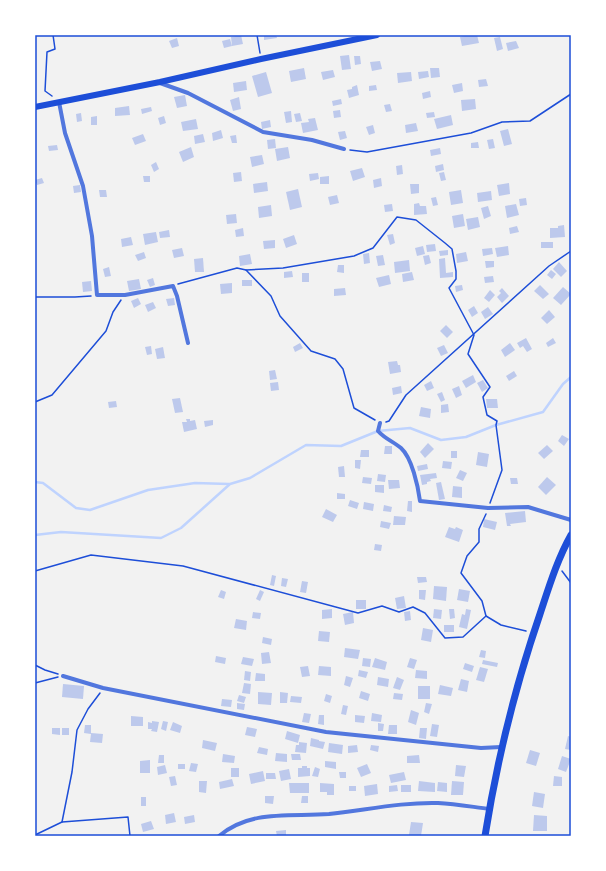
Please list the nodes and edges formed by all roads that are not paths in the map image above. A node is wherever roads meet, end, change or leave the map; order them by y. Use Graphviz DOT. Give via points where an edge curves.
graph roads {
  1 [pos="377,35"];
  2 [pos="160,82"];
  3 [pos="59,102"];
  4 [pos="35,106"];
  5 [pos="344,149"];
  6 [pos="188,343"];
  7 [pos="380,423"];
  8 [pos="571,520"];
  9 [pos="571,535"];
  10 [pos="64,676"];
  11 [pos="501,747"];
  12 [pos="490,809"];
  13 [pos="218,836"];
  14 [pos="485,836"];
  1 -- 2 [label="main road"];
  2 -- 3 [label="main road"];
  2 -- 5 [label="street" via="188,93 263,132 312,140"];
  3 -- 4 [label="main road"];
  3 -- 6 [label="street" via="65,133 83,186 92,236 97,295 125,295 173,286"];
  7 -- 8 [label="street" via="378,431 402,449 407,456 416,479 420,501 488,508 528,507"];
  9 -- 11 [label="main road" via="557,565 534,632"];
  10 -- 11 [label="street" via="103,688 326,732 481,748"];
  11 -- 12 [label="main road"];
  12 -- 13 [label="street" via="438,803 392,805 329,814 262,816 244,821"];
  12 -- 14 [label="main road"];
}
